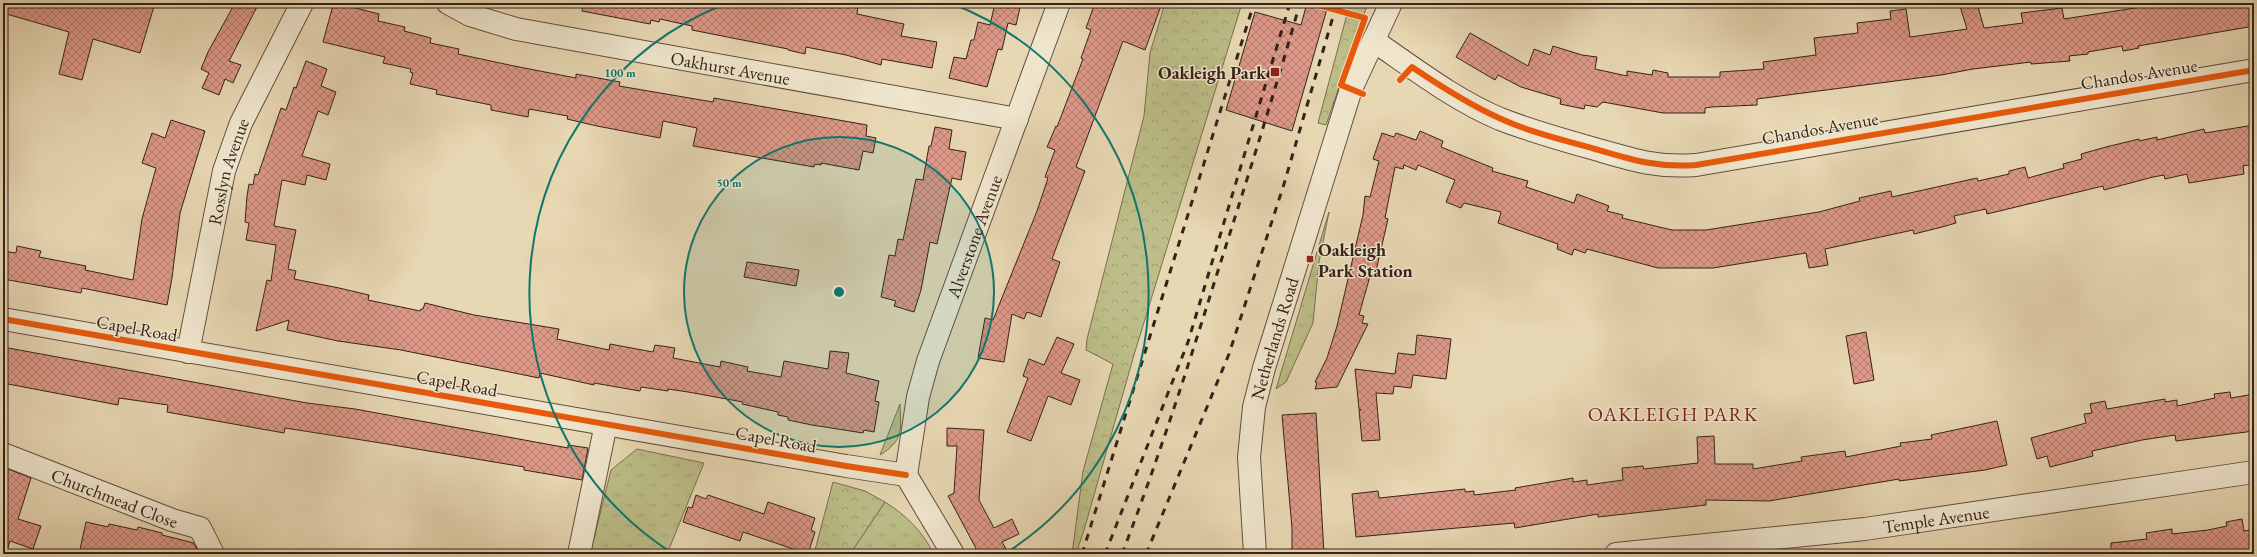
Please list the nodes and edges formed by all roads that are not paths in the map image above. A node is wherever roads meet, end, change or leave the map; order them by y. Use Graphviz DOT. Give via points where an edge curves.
graph roads {
  1 [pos="302,3"];
  2 [pos="448,3"];
  3 [pos="1059,3"];
  4 [pos="1391,3"];
  5 [pos="1374,41"];
  6 [pos="2254,70"];
  7 [pos="1017,119"];
  8 [pos="3,319"];
  9 [pos="188,352"];
  10 [pos="606,424"];
  11 [pos="3,454"];
  12 [pos="2254,472"];
  13 [pos="906,475"];
  14 [pos="213,554"];
  15 [pos="579,554"];
  16 [pos="953,554"];
  17 [pos="1255,554"];
  18 [pos="1616,554"];
  1 -- 9 [label="street, Rosslyn Avenue" via="241,123 224,172"];
  2 -- 7 [label="street, Oakhurst Avenue" via="470,15 516,30"];
  3 -- 7 [label="street, Alverstone Avenue"];
  4 -- 5 [label="street, Netherlands Road"];
  5 -- 6 [label="street, Chandos Avenue" via="1457,96 1500,118 1551,137 1634,160 1672,167"];
  5 -- 17 [label="street, Netherlands Road" via="1351,89 1254,407 1249,457"];
  7 -- 13 [label="street, Alverstone Avenue" via="928,361 918,397"];
  8 -- 9 [label="street, Capel Road"];
  9 -- 10 [label="street, Capel Road"];
  10 -- 13 [label="street, Capel Road"];
  10 -- 15 [label="street"];
  11 -- 14 [label="street, Churchmead Close" via="172,520 200,528"];
  12 -- 18 [label="street, Temple Avenue" via="1865,528"];
  13 -- 16 [label="street"];
}
